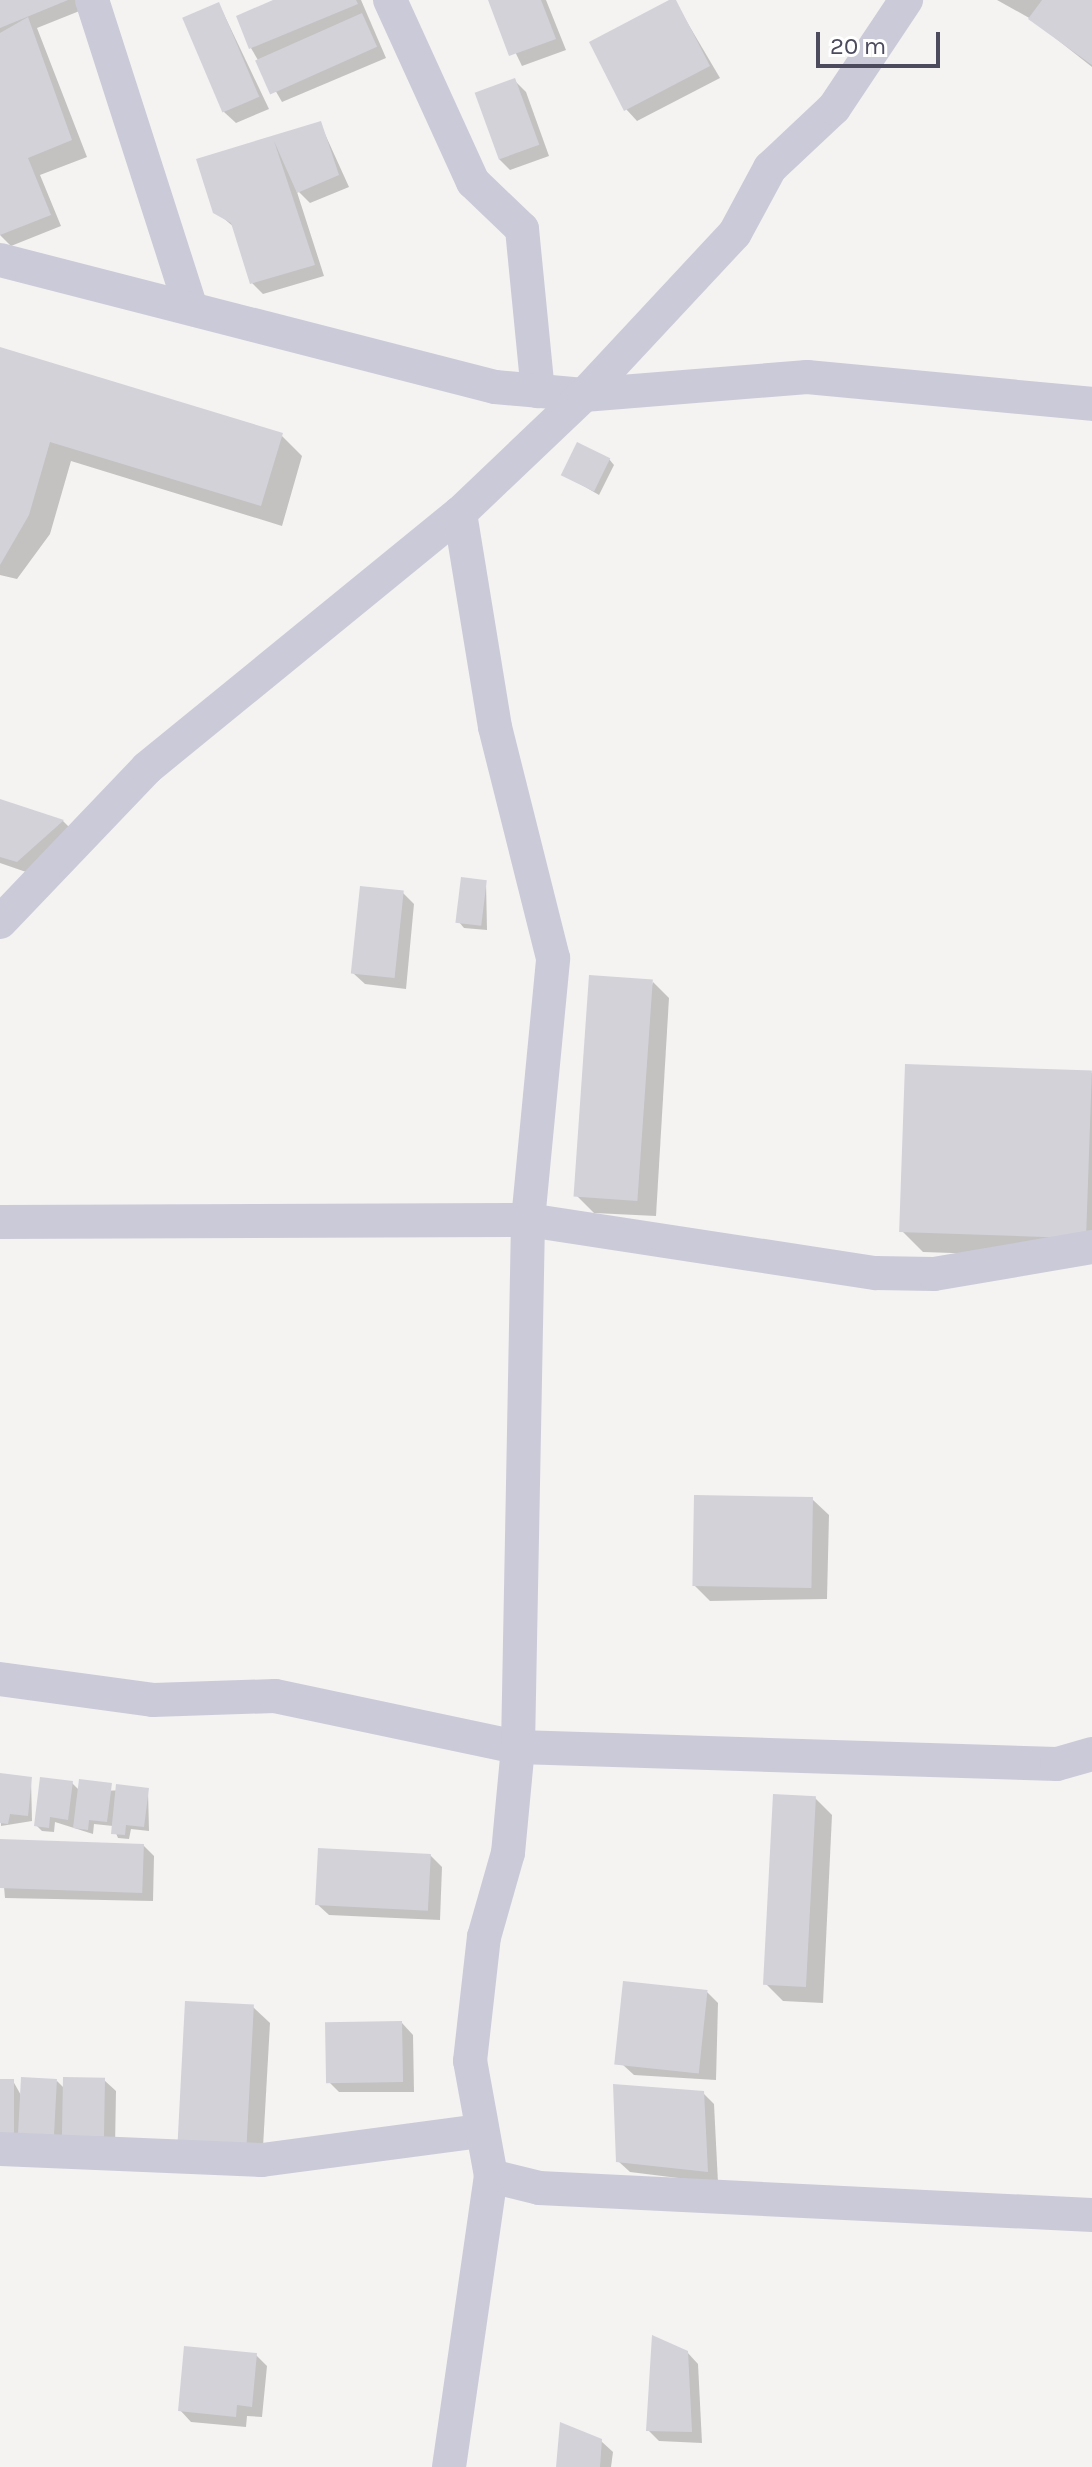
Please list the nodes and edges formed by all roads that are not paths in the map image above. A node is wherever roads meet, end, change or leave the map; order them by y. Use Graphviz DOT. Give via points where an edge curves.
graph roads {
  1 [pos="92,0"];
  2 [pos="390,0"];
  3 [pos="906,0"];
  4 [pos="0,260"];
  5 [pos="190,305"];
  6 [pos="538,391"];
  7 [pos="584,395"];
  8 [pos="1092,404"];
  9 [pos="460,513"];
  10 [pos="0,922"];
  11 [pos="528,1220"];
  12 [pos="0,1222"];
  13 [pos="1092,1247"];
  14 [pos="0,1679"];
  15 [pos="518,1747"];
  16 [pos="1092,1754"];
  17 [pos="479,2131"];
  18 [pos="0,2149"];
  19 [pos="491,2176"];
  20 [pos="1092,2215"];
  21 [pos="449,2467"];
  1 -- 5 [label="street"];
  2 -- 6 [label="street" via="473,182 522,229"];
  3 -- 7 [label="street" via="834,108 770,168 735,233"];
  4 -- 5 [label="street"];
  5 -- 6 [label="street" via="393,363"];
  6 -- 7 [label="street"];
  7 -- 8 [label="street" via="807,377"];
  7 -- 9 [label="street"];
  9 -- 10 [label="street" via="147,768"];
  9 -- 11 [label="street" via="495,727 553,958"];
  11 -- 12 [label="street"];
  11 -- 13 [label="street" via="876,1273 934,1274"];
  11 -- 15 [label="street"];
  14 -- 15 [label="street" via="153,1700 275,1696"];
  15 -- 16 [label="street" via="1057,1764"];
  15 -- 17 [label="street" via="508,1853 484,1937 470,2061"];
  17 -- 18 [label="street" via="262,2160"];
  17 -- 19 [label="street"];
  19 -- 20 [label="street" via="539,2188"];
  19 -- 21 [label="street"];
}
